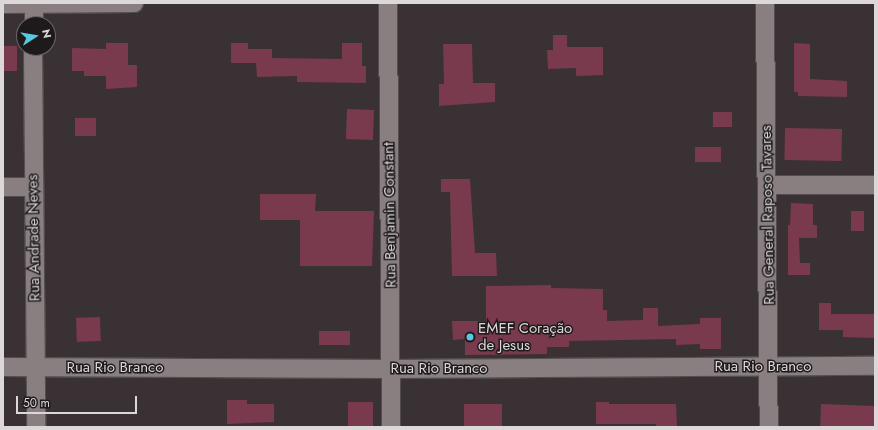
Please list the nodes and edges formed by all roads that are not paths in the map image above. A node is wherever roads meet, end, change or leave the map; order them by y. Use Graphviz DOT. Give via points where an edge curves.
graph roads {
  1 [pos="34,3"];
  2 [pos="134,3"];
  3 [pos="388,3"];
  4 [pos="765,3"];
  5 [pos="3,4"];
  6 [pos="34,16"];
  7 [pos="33,56"];
  8 [pos="768,185"];
  9 [pos="875,185"];
  10 [pos="3,186"];
  11 [pos="32,187"];
  12 [pos="875,366"];
  13 [pos="3,367"];
  14 [pos="770,367"];
  15 [pos="36,368"];
  16 [pos="392,369"];
  17 [pos="36,427"];
  18 [pos="391,427"];
  19 [pos="769,427"];
  1 -- 2 [label="street"];
  1 -- 5 [label="street"];
  1 -- 6 [label="street"];
  3 -- 16 [label="street, Rua Benjamin Constant"];
  4 -- 8 [label="street, Rua General Raposo Tavares"];
  7 -- 11 [label="street, Rua Andrade Neves"];
  8 -- 9 [label="street"];
  8 -- 14 [label="street, Rua General Raposo Tavares"];
  10 -- 11 [label="street"];
  11 -- 15 [label="street, Rua Andrade Neves"];
  12 -- 14 [label="street, Rua Rio Branco"];
  13 -- 15 [label="street, Rua Rio Branco"];
  14 -- 16 [label="street, Rua Rio Branco"];
  14 -- 19 [label="street, Rua General Raposo Tavares"];
  15 -- 16 [label="street, Rua Rio Branco"];
  15 -- 17 [label="street, Rua Andrade Neves"];
  16 -- 18 [label="street, Rua Benjamin Constant"];
}
